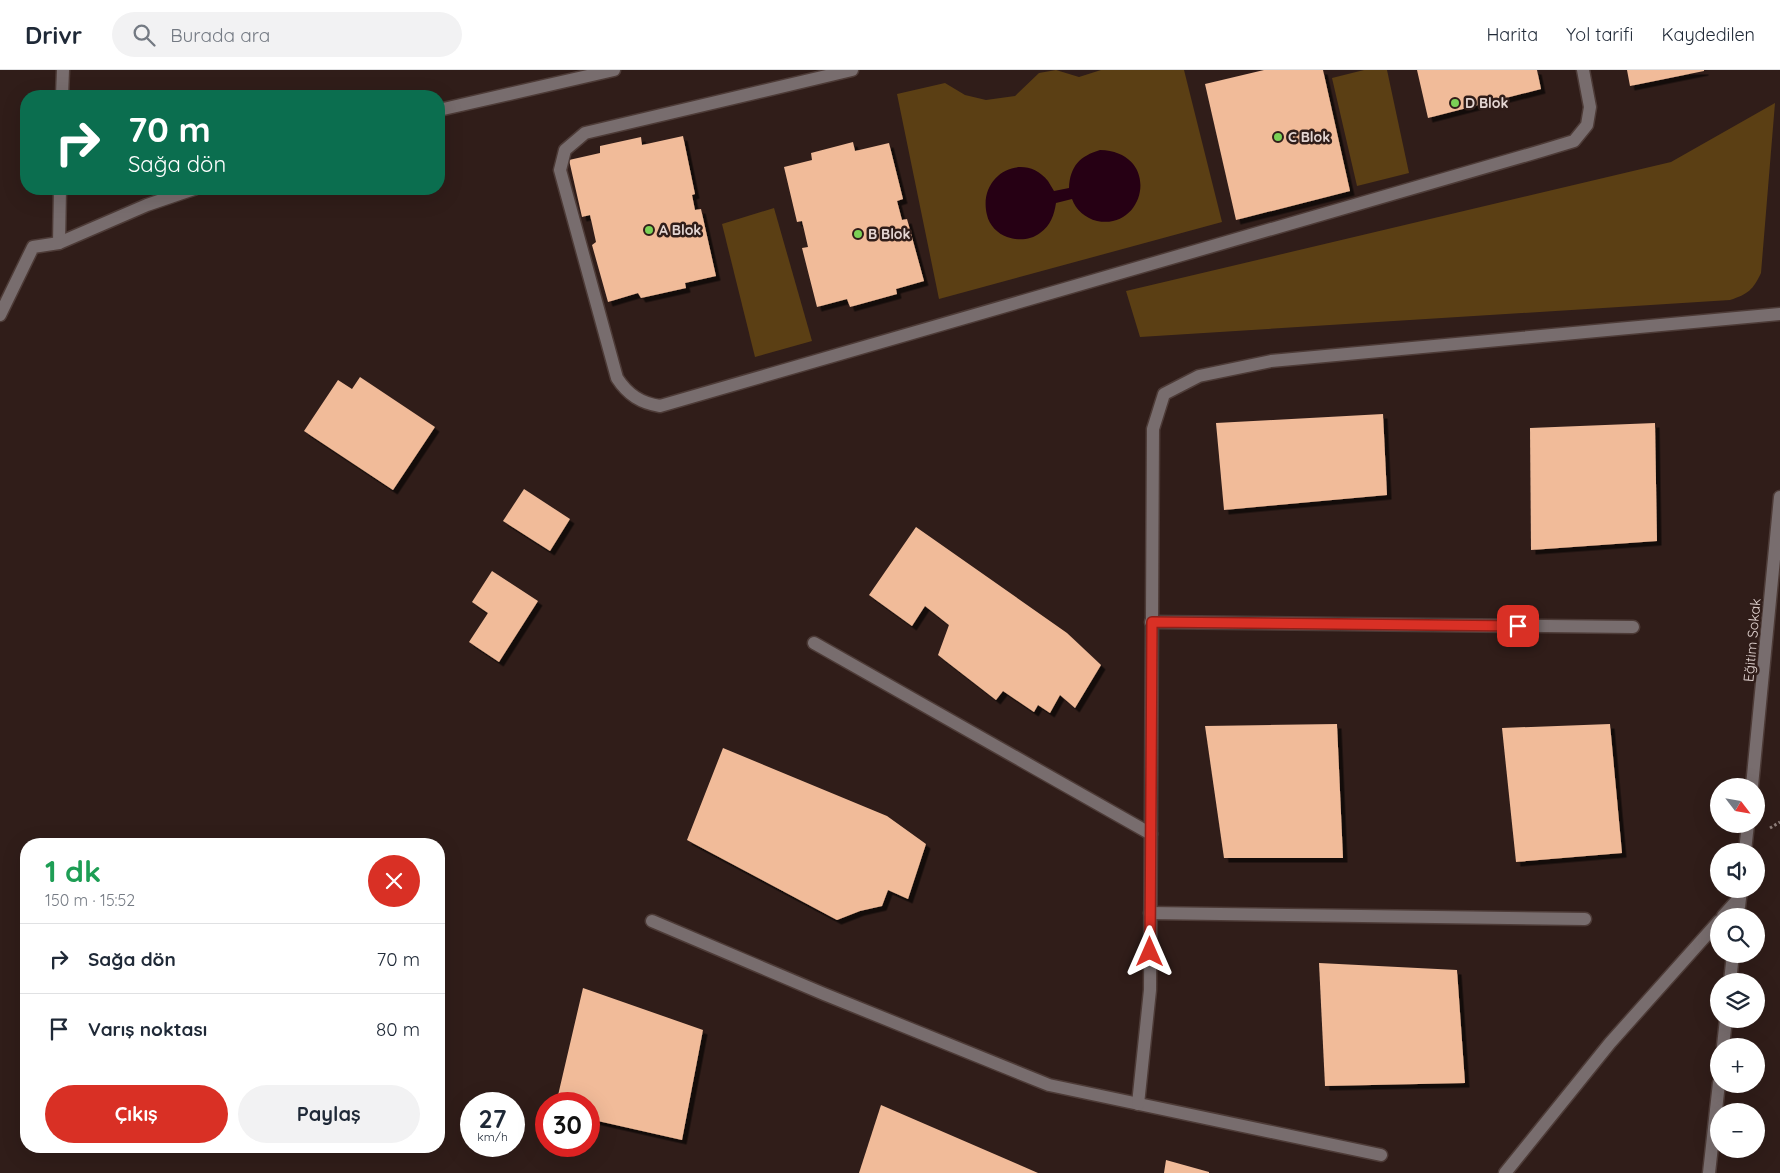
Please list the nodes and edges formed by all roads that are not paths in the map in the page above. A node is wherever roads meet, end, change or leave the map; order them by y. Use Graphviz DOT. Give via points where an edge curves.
graph roads {
  1 [pos="63,70"];
  2 [pos="614,70"];
  3 [pos="852,70"];
  4 [pos="1583,70"];
  5 [pos="597,72"];
  6 [pos="62,90"];
  7 [pos="445,109"];
  8 [pos="60,195"];
  9 [pos="176,195"];
  10 [pos="59,243"];
  11 [pos="1780,314"];
  12 [pos="0,315"];
  13 [pos="1780,496"];
  14 [pos="1775,619"];
  15 [pos="1152,622"];
  16 [pos="1633,628"];
  17 [pos="814,643"];
  18 [pos="1753,778"];
  19 [pos="1151,834"];
  20 [pos="1150,913"];
  21 [pos="1585,919"];
  22 [pos="652,921"];
  23 [pos="1710,931"];
  24 [pos="1718,1093"];
  25 [pos="1138,1104"];
  26 [pos="1381,1155"];
  27 [pos="1505,1173"];
  28 [pos="1709,1173"];
  1 -- 6 [label="street"];
  2 -- 5 [label="street"];
  3 -- 4 [label="street" via="585,133 565,150 560,170 617,378 635,397 646,404 660,406 1574,141 1587,125 1590,106"];
  5 -- 7 [label="street"];
  8 -- 10 [label="street"];
  9 -- 10 [label="street"];
  10 -- 12 [label="street" via="32,247"];
  11 -- 15 [label="street" via="1271,362 1199,376 1164,394 1153,429"];
  13 -- 14 [label="street, Eğitim Sokak"];
  14 -- 18 [label="street, Eğitim Sokak"];
  15 -- 16 [label="street"];
  15 -- 19 [label="street"];
  17 -- 19 [label="street"];
  19 -- 20 [label="street"];
  20 -- 21 [label="street"];
  20 -- 25 [label="street" via="1150,990"];
  22 -- 25 [label="street" via="1049,1085"];
  23 -- 27 [label="street" via="1610,1042"];
  24 -- 28 [label="street"];
  25 -- 26 [label="street"];
}
